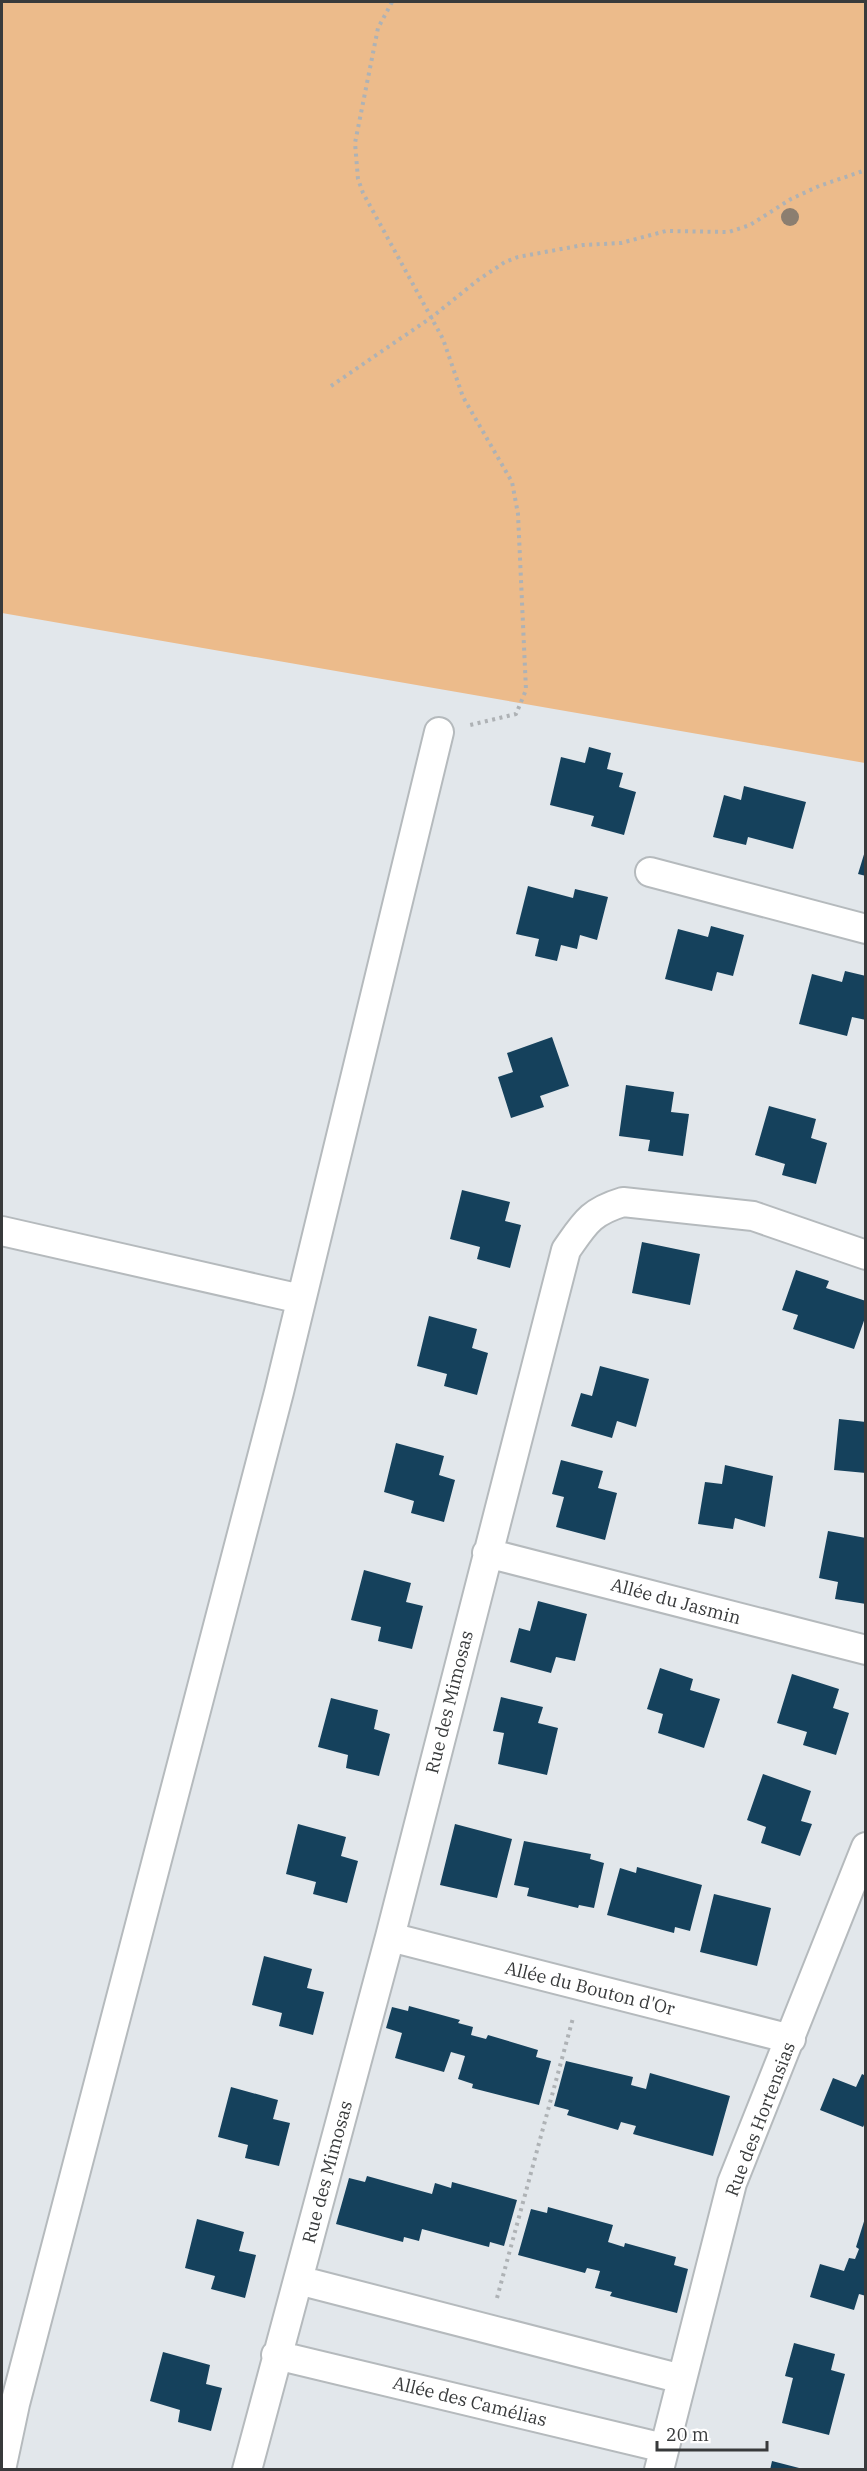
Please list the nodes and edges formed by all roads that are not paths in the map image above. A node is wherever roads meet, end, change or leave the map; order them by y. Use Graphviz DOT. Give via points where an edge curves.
graph roads {
  1 [pos="439,732"];
  2 [pos="650,872"];
  3 [pos="866,928"];
  4 [pos="2,1231"];
  5 [pos="866,1255"];
  6 [pos="301,1299"];
  7 [pos="487,1553"];
  8 [pos="866,1650"];
  9 [pos="866,1847"];
  10 [pos="390,1937"];
  11 [pos="791,2039"];
  12 [pos="298,2280"];
  13 [pos="276,2355"];
  14 [pos="682,2379"];
  15 [pos="661,2459"];
  16 [pos="2,2465"];
  17 [pos="247,2469"];
  1 -- 6 [label="street"];
  2 -- 3 [label="street"];
  4 -- 6 [label="street"];
  5 -- 7 [label="street, Rue des Mimosas" via="753,1216 623,1202 589,1216 566,1250"];
  6 -- 16 [label="street"];
  7 -- 8 [label="street, Allée du Jasmin"];
  7 -- 10 [label="street, Rue des Mimosas"];
  9 -- 11 [label="street, Rue des Hortensias"];
  10 -- 11 [label="street, Allée du Bouton d'Or"];
  10 -- 12 [label="street, Rue des Mimosas"];
  11 -- 14 [label="street, Rue des Hortensias" via="732,2183"];
  12 -- 13 [label="street, Rue des Mimosas"];
  12 -- 14 [label="street"];
  13 -- 15 [label="street, Allée des Camélias"];
  13 -- 17 [label="street, Rue des Mimosas"];
  14 -- 15 [label="street, Rue des Hortensias"];
}
